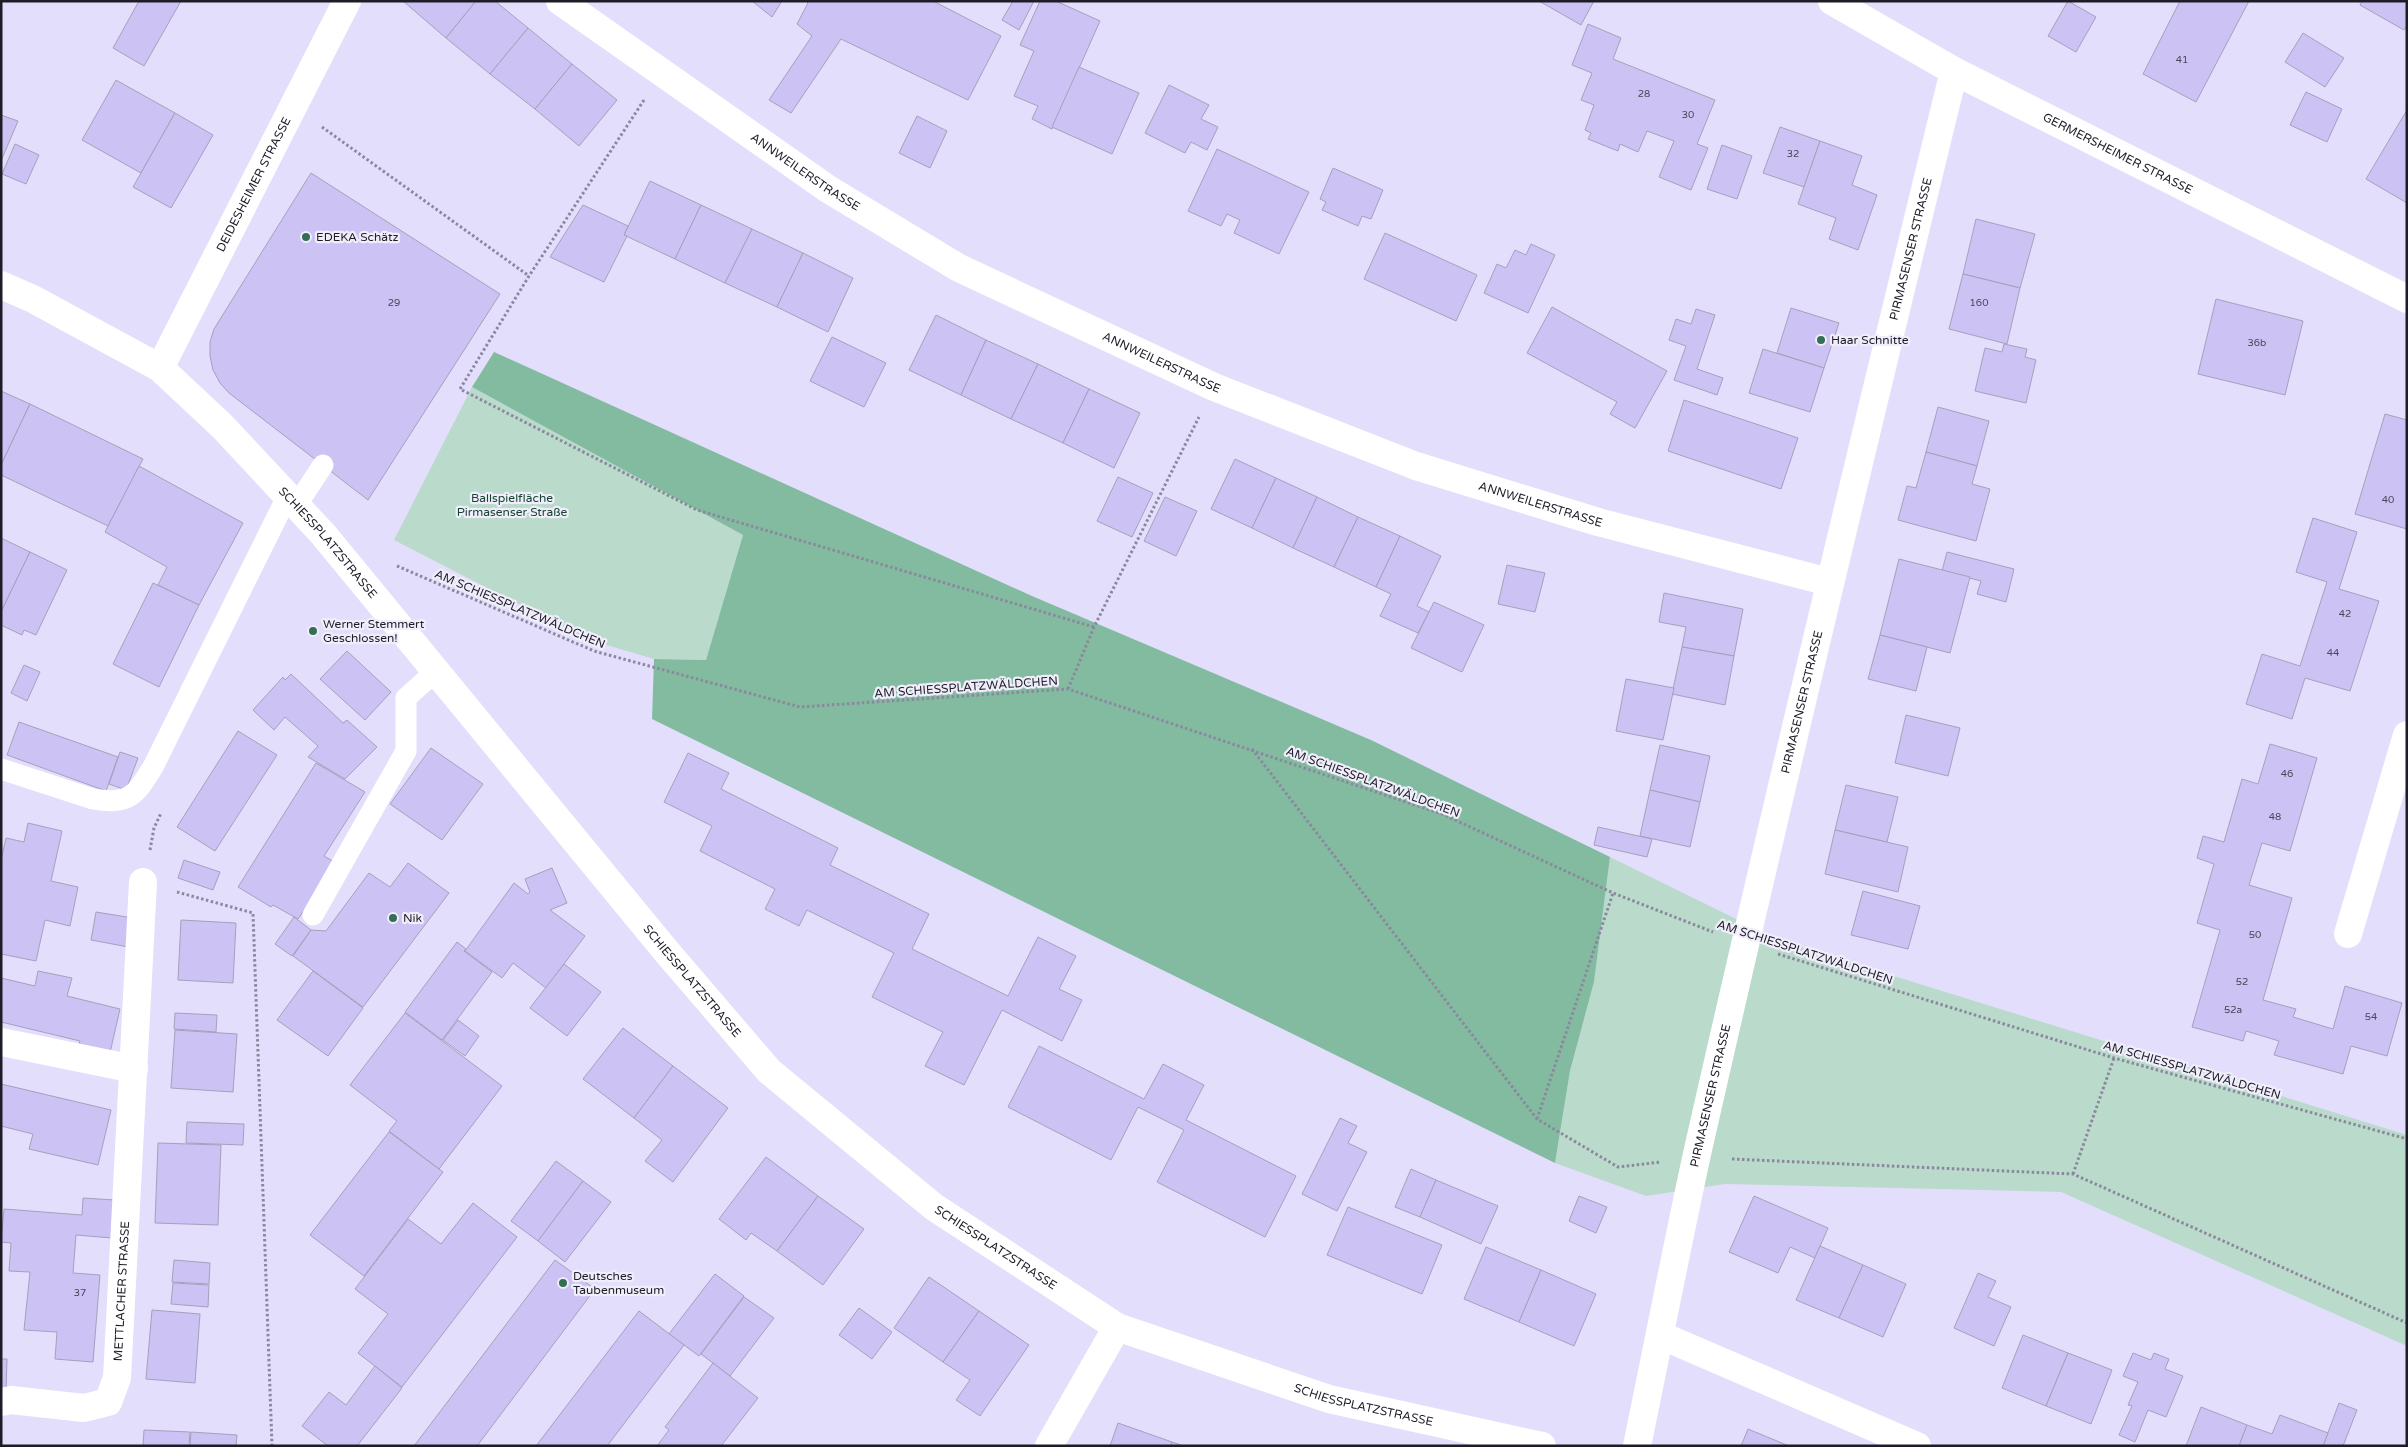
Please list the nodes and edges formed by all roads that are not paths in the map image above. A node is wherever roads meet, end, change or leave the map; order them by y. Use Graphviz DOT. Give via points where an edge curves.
graph roads {
  1 [pos="348,1"];
  2 [pos="560,1"];
  3 [pos="1832,1"];
  4 [pos="1954,70"];
  5 [pos="1,285"];
  6 [pos="2407,299"];
  7 [pos="160,368"];
  8 [pos="323,465"];
  9 [pos="291,501"];
  10 [pos="1829,582"];
  11 [pos="436,671"];
  12 [pos="2407,735"];
  13 [pos="1,768"];
  14 [pos="143,882"];
  15 [pos="312,915"];
  16 [pos="2348,934"];
  17 [pos="1,1042"];
  18 [pos="134,1069"];
  19 [pos="1117,1327"];
  20 [pos="1660,1335"];
  21 [pos="1,1402"];
  22 [pos="1049,1446"];
  23 [pos="1542,1446"];
  24 [pos="1637,1446"];
  25 [pos="1917,1446"];
  1 -- 7 [label="street, DEIDESHEIMER STRASSE"];
  2 -- 10 [label="street, ANNWEILERSTRASSE" via="828,189 959,268 1214,387 1416,466 1598,522"];
  3 -- 4 [label="street, GERMERSHEIMER STRASSE"];
  4 -- 6 [label="street, GERMERSHEIMER STRASSE"];
  4 -- 10 [label="street, PIRMASENSER STRASSE"];
  5 -- 7 [label="street, SCHIESSPLATZSTRASSE"];
  7 -- 9 [label="street, SCHIESSPLATZSTRASSE" via="222,426"];
  8 -- 9 [label="lane"];
  9 -- 11 [label="street, SCHIESSPLATZSTRASSE" via="323,534"];
  9 -- 13 [label="lane" via="137,792 123,800 100,800"];
  10 -- 20 [label="street, PIRMASENSER STRASSE" via="1696,1158"];
  11 -- 15 [label="lane" via="406,698 406,751"];
  11 -- 19 [label="street, SCHIESSPLATZSTRASSE" via="769,1071 934,1207"];
  12 -- 16 [label="street"];
  14 -- 18 [label="street, METTLACHER STRASSE"];
  17 -- 18 [label="street"];
  18 -- 21 [label="street, METTLACHER STRASSE" via="117,1378 108,1402 84,1408 11,1400"];
  19 -- 22 [label="street"];
  19 -- 23 [label="street, SCHIESSPLATZSTRASSE" via="1329,1400"];
  20 -- 24 [label="street, PIRMASENSER STRASSE"];
  20 -- 25 [label="street"];
}
